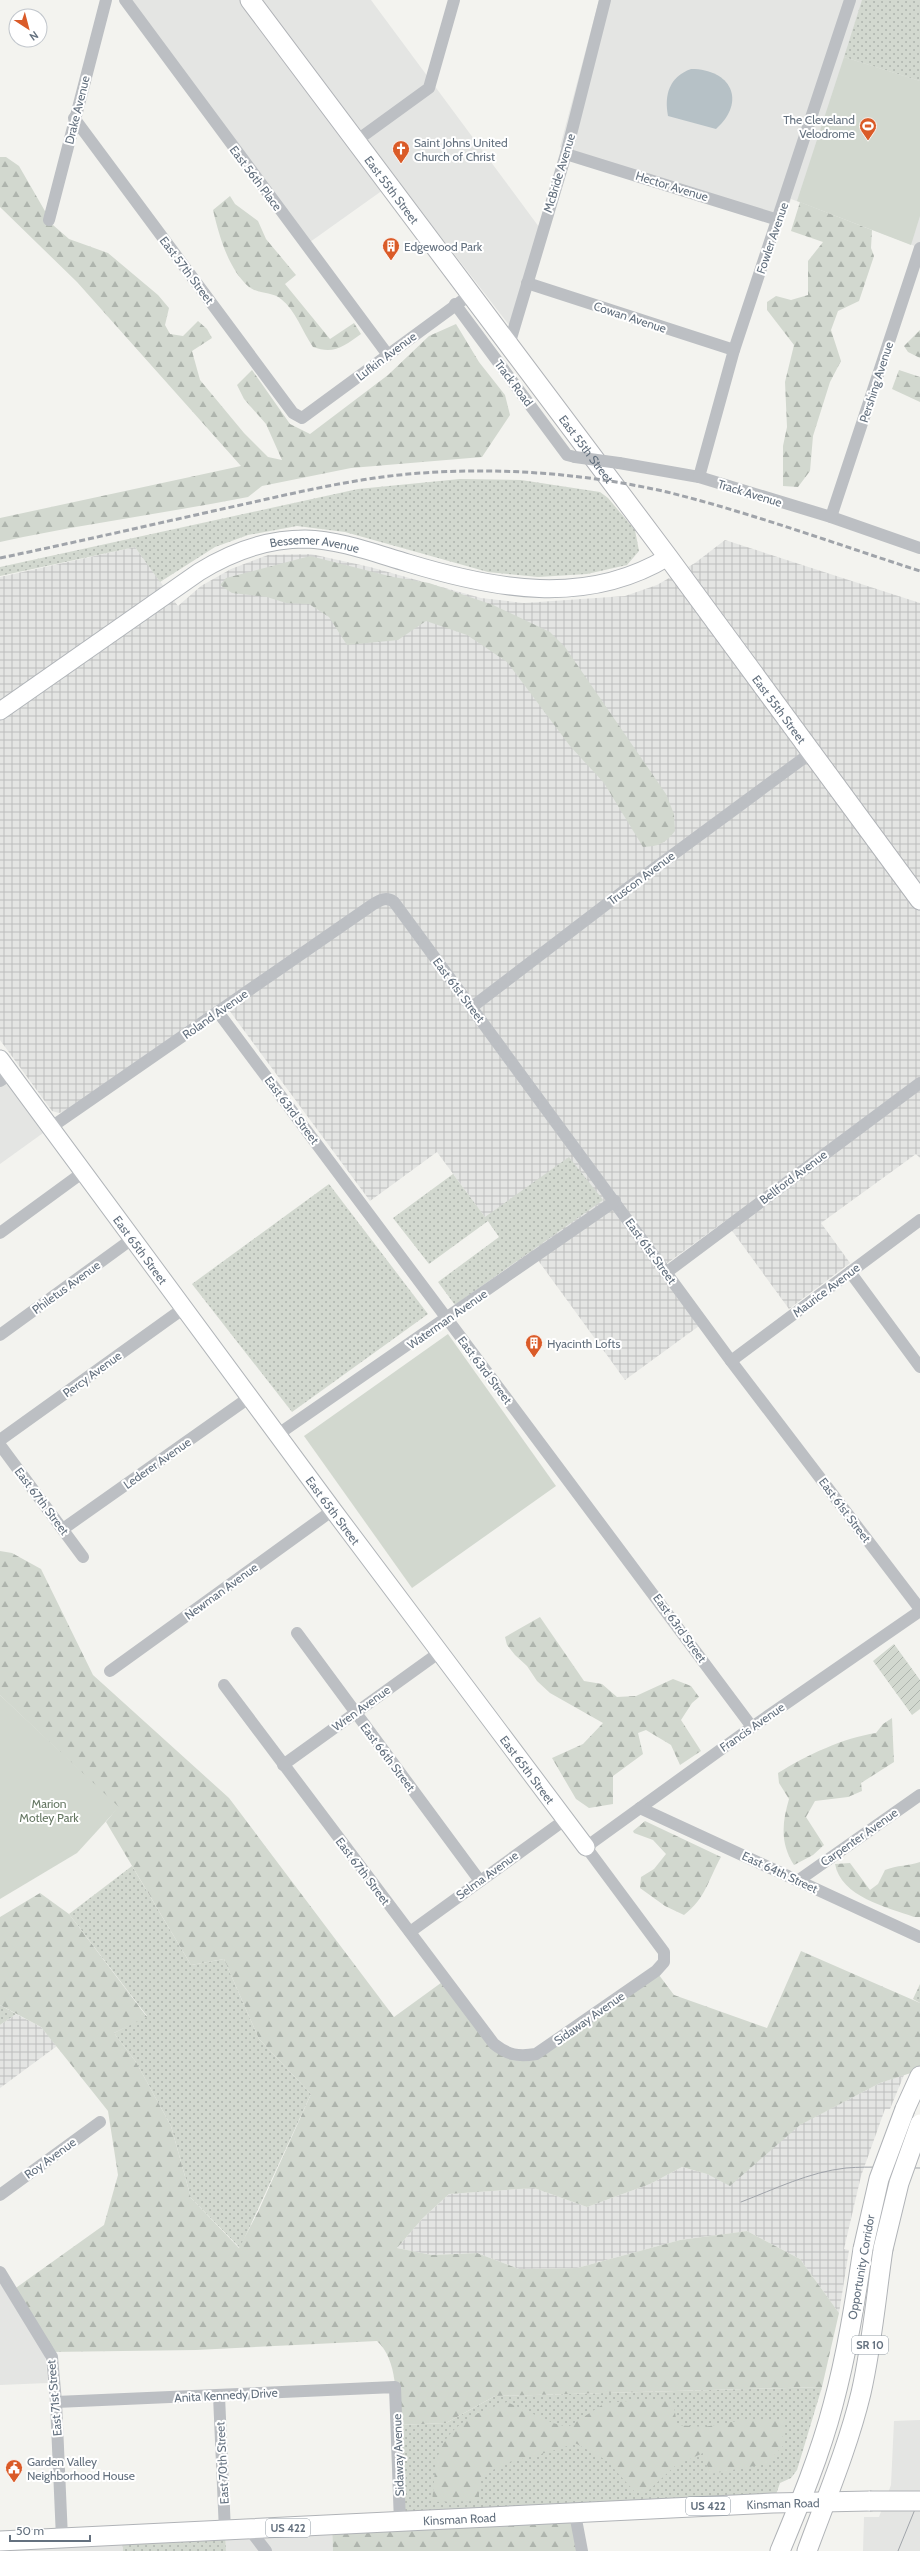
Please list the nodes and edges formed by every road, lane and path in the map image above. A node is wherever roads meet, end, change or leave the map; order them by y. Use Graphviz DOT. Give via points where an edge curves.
graph roads {
  1 [pos="106,0"];
  2 [pos="125,0"];
  3 [pos="250,0"];
  4 [pos="454,0"];
  5 [pos="606,0"];
  6 [pos="850,0"];
  7 [pos="74,118"];
  8 [pos="356,141"];
  9 [pos="566,154"];
  10 [pos="49,220"];
  11 [pos="778,220"];
  12 [pos="920,248"];
  13 [pos="527,283"];
  14 [pos="471,294"];
  15 [pos="455,304"];
  16 [pos="509,345"];
  17 [pos="734,350"];
  18 [pos="388,355"];
  19 [pos="302,418"];
  20 [pos="575,457"];
  21 [pos="699,477"];
  22 [pos="831,517"];
  23 [pos="918,545"];
  24 [pos="668,557"];
  25 [pos="0,711"];
  26 [pos="812,752"];
  27 [pos="380,900"];
  28 [pos="920,900"];
  29 [pos="472,1007"];
  30 [pos="218,1012"];
  31 [pos="0,1059"];
  32 [pos="5,1078"];
  33 [pos="920,1083"];
  34 [pos="50,1128"];
  35 [pos="82,1173"];
  36 [pos="615,1201"];
  37 [pos="920,1220"];
  38 [pos="0,1233"];
  39 [pos="132,1239"];
  40 [pos="667,1272"];
  41 [pos="850,1272"];
  42 [pos="184,1308"];
  43 [pos="446,1319"];
  44 [pos="0,1335"];
  45 [pos="731,1361"];
  46 [pos="920,1366"];
  47 [pos="250,1397"];
  48 [pos="278,1435"];
  49 [pos="0,1440"];
  50 [pos="0,1445"];
  51 [pos="333,1510"];
  52 [pos="63,1530"];
  53 [pos="83,1557"];
  54 [pos="920,1610"];
  55 [pos="297,1633"];
  56 [pos="440,1652"];
  57 [pos="110,1671"];
  58 [pos="224,1685"];
  59 [pos="354,1713"];
  60 [pos="752,1727"];
  61 [pos="282,1765"];
  62 [pos="920,1795"];
  63 [pos="640,1808"];
  64 [pos="566,1819"];
  65 [pos="586,1847"];
  66 [pos="480,1880"];
  67 [pos="799,1880"];
  68 [pos="410,1932"];
  69 [pos="920,1937"];
  70 [pos="664,1962"];
  71 [pos="507,2054"];
  72 [pos="920,2076"];
  73 [pos="100,2122"];
  74 [pos="920,2124"];
  75 [pos="0,2195"];
  76 [pos="0,2272"];
  77 [pos="395,2388"];
  78 [pos="219,2396"];
  79 [pos="56,2402"];
  80 [pos="920,2501"];
  81 [pos="800,2502"];
  82 [pos="826,2502"];
  83 [pos="576,2514"];
  84 [pos="400,2523"];
  85 [pos="250,2530"];
  86 [pos="225,2531"];
  87 [pos="62,2538"];
  88 [pos="0,2541"];
  89 [pos="266,2551"];
  90 [pos="582,2551"];
  91 [pos="780,2551"];
  92 [pos="807,2551"];
  1 -- 7 [label="street, Drake Avenue"];
  2 -- 18 [label="street, East 56th Place"];
  3 -- 8 [label="main road, East 55th Street"];
  4 -- 8 [label="street" via="429,88"];
  5 -- 9 [label="street, McBride Avenue"];
  6 -- 11 [label="street, Fowler Avenue"];
  7 -- 10 [label="street, Drake Avenue"];
  7 -- 19 [label="street, East 57th Street" via="293,413"];
  8 -- 14 [label="main road, East 55th Street"];
  9 -- 11 [label="street, Hector Avenue"];
  9 -- 13 [label="street, McBride Avenue"];
  11 -- 17 [label="street, Fowler Avenue"];
  12 -- 22 [label="street, Pershing Avenue"];
  13 -- 16 [label="street, McBride Avenue"];
  13 -- 17 [label="street, Cowan Avenue"];
  14 -- 15 [label="street, Lufkin Avenue"];
  14 -- 16 [label="main road, East 55th Street"];
  15 -- 18 [label="street, Lufkin Avenue"];
  15 -- 20 [label="street, Track Road" via="567,455"];
  16 -- 24 [label="main road, East 55th Street"];
  17 -- 21 [label="street, Fowler Avenue"];
  18 -- 19 [label="street, Lufkin Avenue"];
  20 -- 21 [label="street, Track Avenue, bridge"];
  21 -- 22 [label="street, Track Avenue"];
  22 -- 23 [label="street, Track Avenue"];
  24 -- 25 [label="street, Bessemer Avenue" via="643,572 620,578 572,587 537,589 504,587 466,580 330,541 304,539 253,547 227,556 199,572"];
  24 -- 26 [label="main road, East 55th Street"];
  26 -- 28 [label="main road, East 55th Street"];
  26 -- 29 [label="street, Truscon Avenue"];
  27 -- 29 [label="street, East 61st Street" via="390,899 394,902"];
  27 -- 30 [label="street, Roland Avenue"];
  29 -- 36 [label="street, East 61st Street"];
  30 -- 34 [label="street, Roland Avenue"];
  30 -- 43 [label="street, East 63rd Street"];
  31 -- 32 [label="street, East 65th Street"];
  32 -- 34 [label="street, East 65th Street"];
  33 -- 40 [label="street, Bellford Avenue"];
  34 -- 35 [label="street, East 65th Street"];
  35 -- 38 [label="street"];
  35 -- 39 [label="street, East 65th Street"];
  36 -- 40 [label="street, East 61st Street"];
  36 -- 43 [label="street, Waterman Avenue"];
  37 -- 41 [label="street, Maurice Avenue"];
  39 -- 42 [label="street, East 65th Street"];
  39 -- 44 [label="street, Philetus Avenue"];
  40 -- 45 [label="street, East 61st Street"];
  41 -- 45 [label="street, Maurice Avenue"];
  41 -- 46 [label="street"];
  42 -- 47 [label="street, East 65th Street"];
  42 -- 49 [label="street, Percy Avenue"];
  43 -- 48 [label="street, Waterman Avenue"];
  43 -- 60 [label="street, East 63rd Street"];
  45 -- 54 [label="street, East 61st Street"];
  47 -- 48 [label="street, East 65th Street"];
  47 -- 52 [label="street, Lederer Avenue"];
  48 -- 51 [label="street, East 65th Street"];
  50 -- 52 [label="street, East 67th Street"];
  51 -- 56 [label="street, East 65th Street"];
  51 -- 57 [label="street, Newman Avenue"];
  52 -- 53 [label="street, East 67th Street"];
  54 -- 60 [label="street, Francis Avenue"];
  55 -- 59 [label="street, East 66th Street"];
  56 -- 59 [label="street, Wren Avenue"];
  56 -- 64 [label="street, East 65th Street"];
  58 -- 61 [label="street, East 67th Street"];
  59 -- 61 [label="street, Wren Avenue"];
  59 -- 66 [label="street, East 66th Street"];
  60 -- 63 [label="street, Francis Avenue"];
  61 -- 68 [label="street, East 67th Street"];
  62 -- 67 [label="street, Carpenter Avenue"];
  63 -- 65 [label="street, Francis Avenue"];
  63 -- 67 [label="street, East 64th Street"];
  64 -- 65 [label="street, East 65th Street"];
  64 -- 66 [label="street, Selma Avenue"];
  65 -- 70 [label="street, East 65th Street" via="664,1952"];
  66 -- 68 [label="street, Selma Avenue"];
  67 -- 69 [label="street, East 64th Street"];
  68 -- 71 [label="street, East 67th Street" via="494,2044"];
  70 -- 71 [label="street, Sidaway Avenue" via="656,1971 536,2054 521,2057"];
  72 -- 81 [label="main road, Opportunity Corridor / SR 10, bridge" via="879,2179 863,2249 851,2328 833,2405"];
  73 -- 75 [label="street, Roy Avenue"];
  74 -- 82 [label="main road, Opportunity Corridor / SR 10, bridge" via="899,2183 883,2248 872,2334 861,2393 845,2450"];
  76 -- 79 [label="street, East 71st Street" via="50,2352"];
  77 -- 78 [label="street, Anita Kennedy Drive"];
  77 -- 84 [label="street, Sidaway Avenue"];
  78 -- 79 [label="street, Anita Kennedy Drive"];
  78 -- 86 [label="street, East 70th Street"];
  79 -- 87 [label="street, East 71st Street"];
  80 -- 82 [label="main road, Kinsman Road / US 422, bridge"];
  81 -- 82 [label="main road, Kinsman Road / US 422"];
  81 -- 83 [label="main road, Kinsman Road / US 422"];
  81 -- 91 [label="main road, Opportunity Corridor / SR 10"];
  82 -- 92 [label="main road, Opportunity Corridor / SR 10"];
  83 -- 84 [label="main road, Kinsman Road / US 422"];
  83 -- 90 [label="street"];
  84 -- 85 [label="main road, Kinsman Road / US 422"];
  85 -- 86 [label="main road, Kinsman Road / US 422"];
  85 -- 89 [label="street"];
  86 -- 87 [label="main road, Kinsman Road / US 422"];
  87 -- 88 [label="main road, Kinsman Road / US 422"];
}
